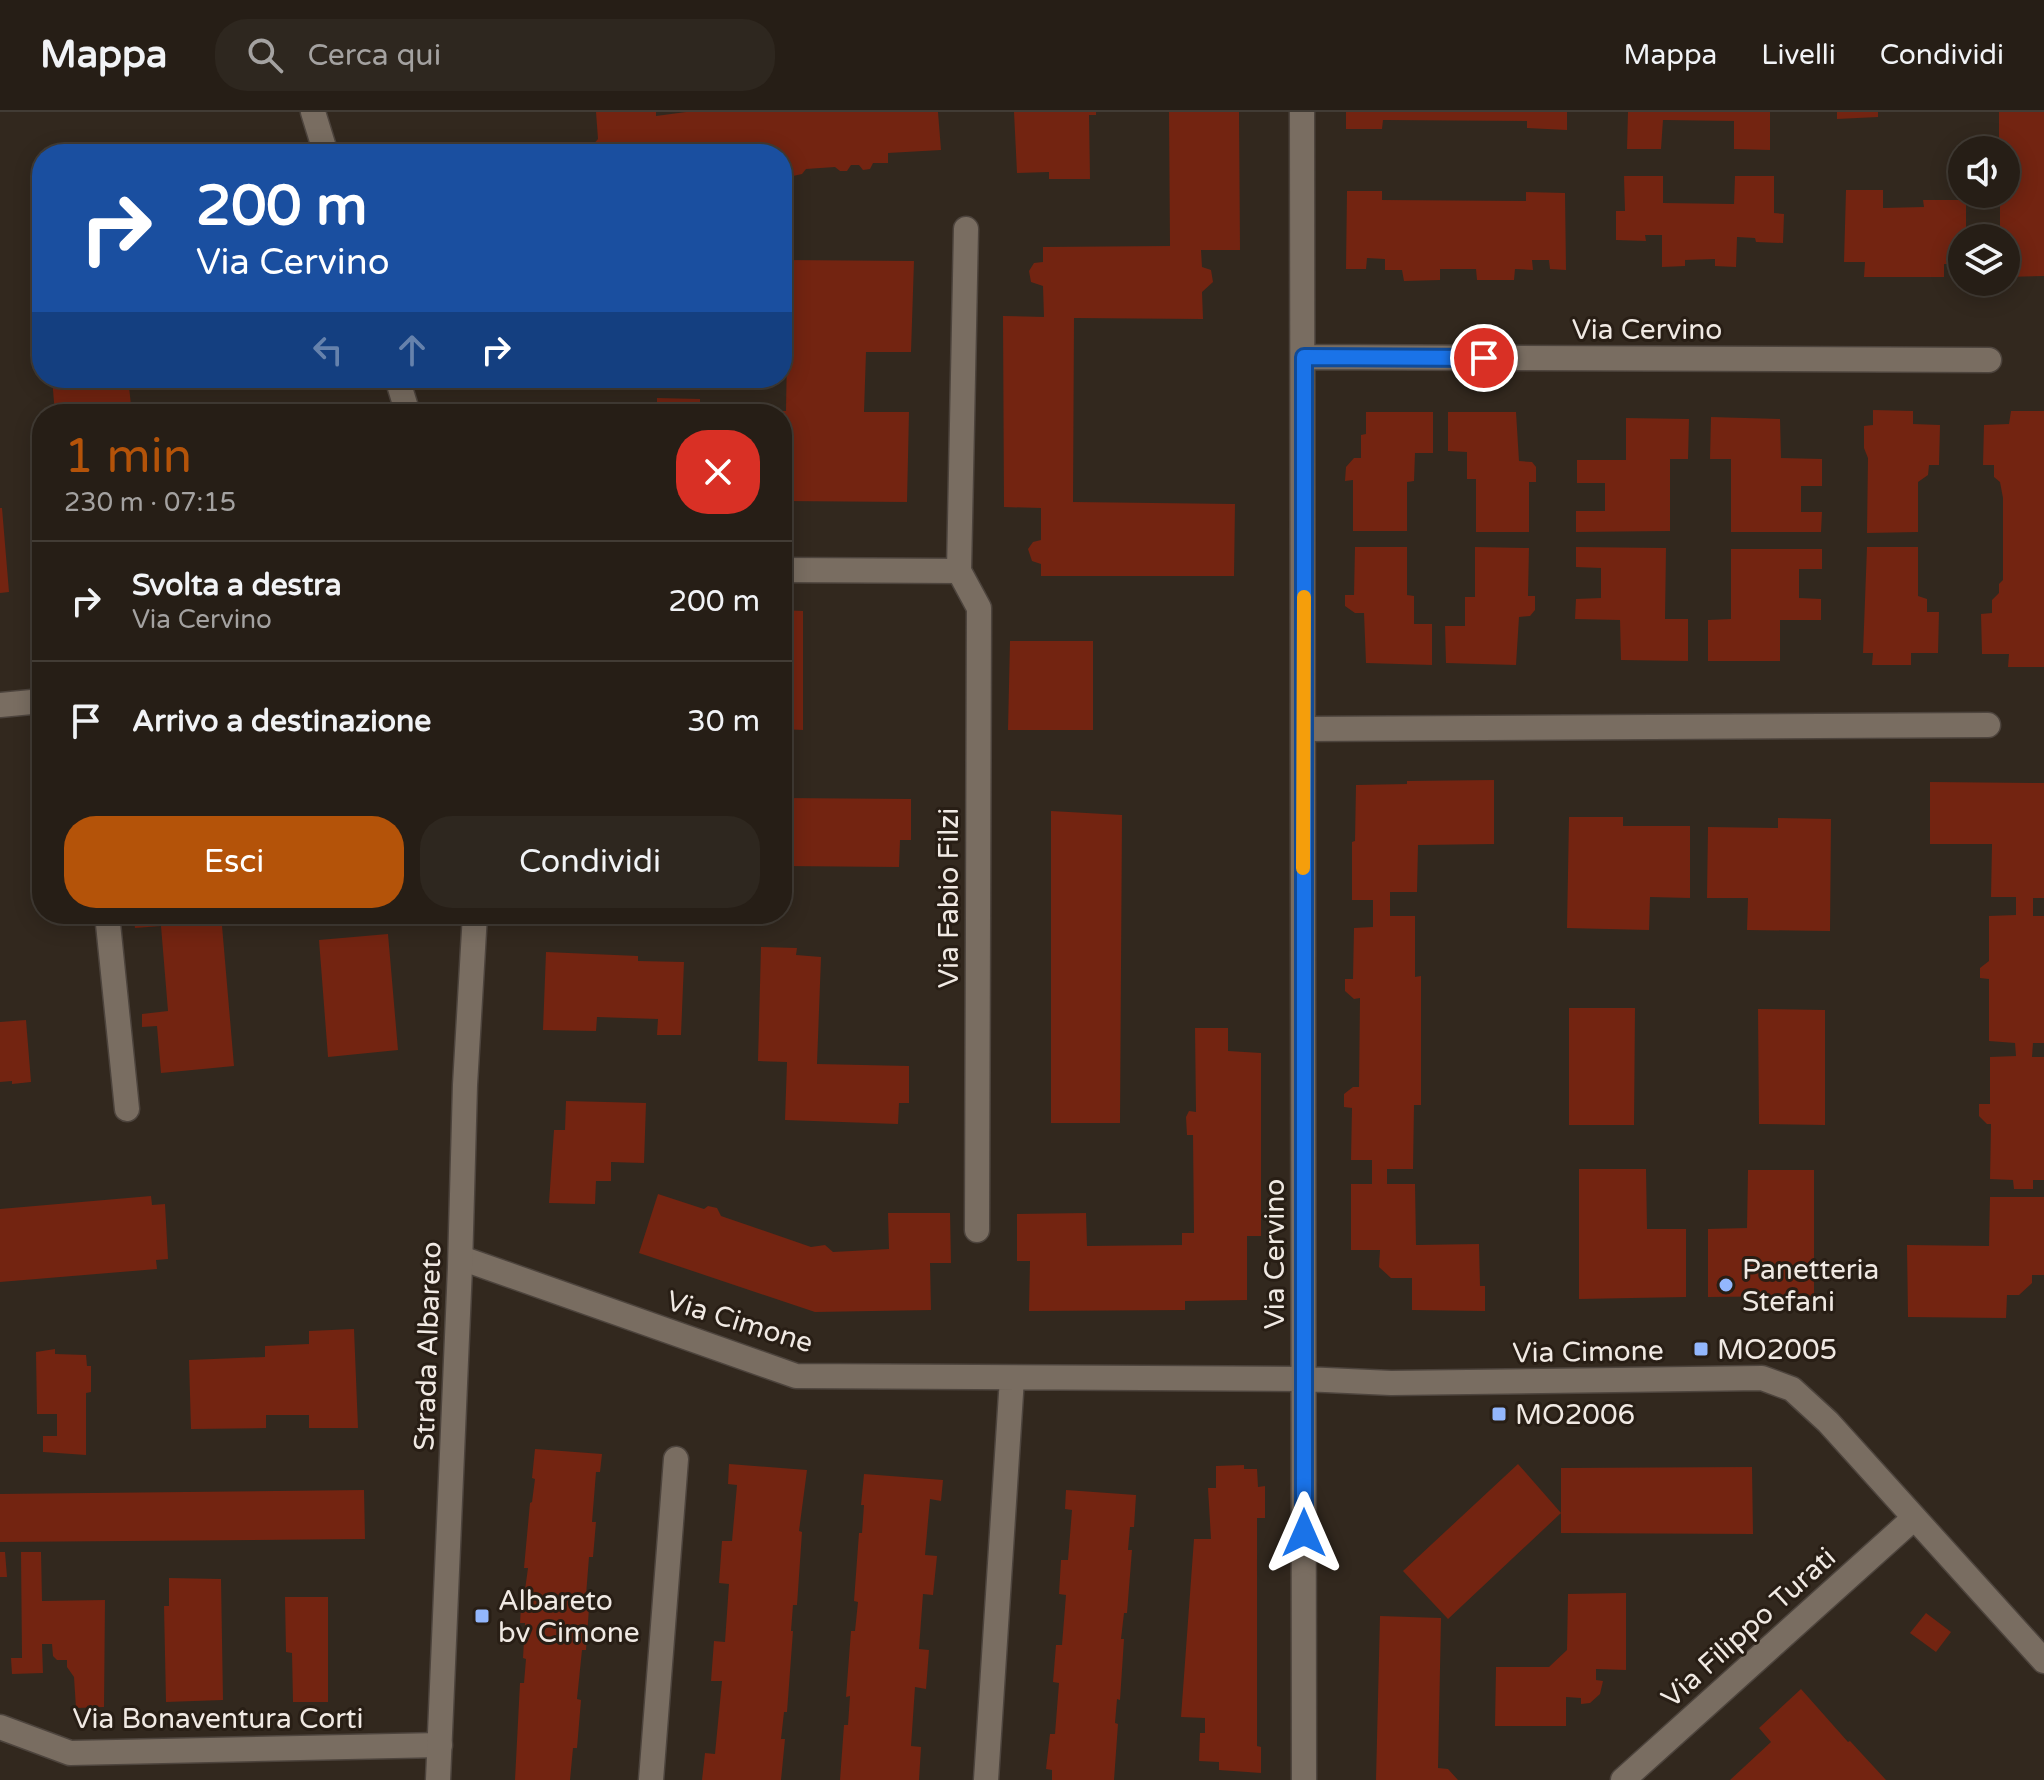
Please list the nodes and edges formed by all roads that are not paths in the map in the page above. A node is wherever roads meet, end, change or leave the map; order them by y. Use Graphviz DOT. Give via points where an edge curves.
graph roads {
  1 [pos="313,112"];
  2 [pos="1302,112"];
  3 [pos="323,144"];
  4 [pos="966,229"];
  5 [pos="1304,357"];
  6 [pos="1989,360"];
  7 [pos="792,570"];
  8 [pos="959,571"];
  9 [pos="32,702"];
  10 [pos="0,705"];
  11 [pos="1988,725"];
  12 [pos="1303,729"];
  13 [pos="108,924"];
  14 [pos="474,924"];
  15 [pos="127,1109"];
  16 [pos="977,1230"];
  17 [pos="461,1258"];
  18 [pos="1012,1378"];
  19 [pos="1304,1379"];
  20 [pos="676,1459"];
  21 [pos="1914,1518"];
  22 [pos="2044,1661"];
  23 [pos="0,1727"];
  24 [pos="440,1745"];
  25 [pos="438,1780"];
  26 [pos="651,1780"];
  27 [pos="986,1780"];
  28 [pos="1304,1780"];
  29 [pos="1623,1780"];
  1 -- 3 [label="street"];
  2 -- 5 [label="street, Via Cervino"];
  4 -- 8 [label="street, Via Fabio Filzi"];
  5 -- 6 [label="street, Via Cervino"];
  5 -- 12 [label="street, Via Cervino"];
  7 -- 8 [label="street"];
  8 -- 16 [label="street, Via Fabio Filzi" via="979,608"];
  9 -- 10 [label="street"];
  11 -- 12 [label="street"];
  12 -- 19 [label="street, Via Cervino"];
  13 -- 15 [label="street"];
  14 -- 17 [label="street, Strada Albareto"];
  17 -- 18 [label="street, Via Cimone" via="796,1376"];
  17 -- 24 [label="street, Strada Albareto"];
  18 -- 19 [label="street, Via Cimone"];
  18 -- 27 [label="street"];
  19 -- 21 [label="street, Via Cimone" via="1391,1383 1762,1378 1801,1397"];
  19 -- 28 [label="street, Via Cervino"];
  20 -- 26 [label="street"];
  21 -- 22 [label="street, Via Cimone"];
  21 -- 29 [label="street, Via Filippo Turati"];
  23 -- 24 [label="street, Via Bonaventura Corti" via="70,1753"];
  24 -- 25 [label="street, Strada Albareto"];
}
